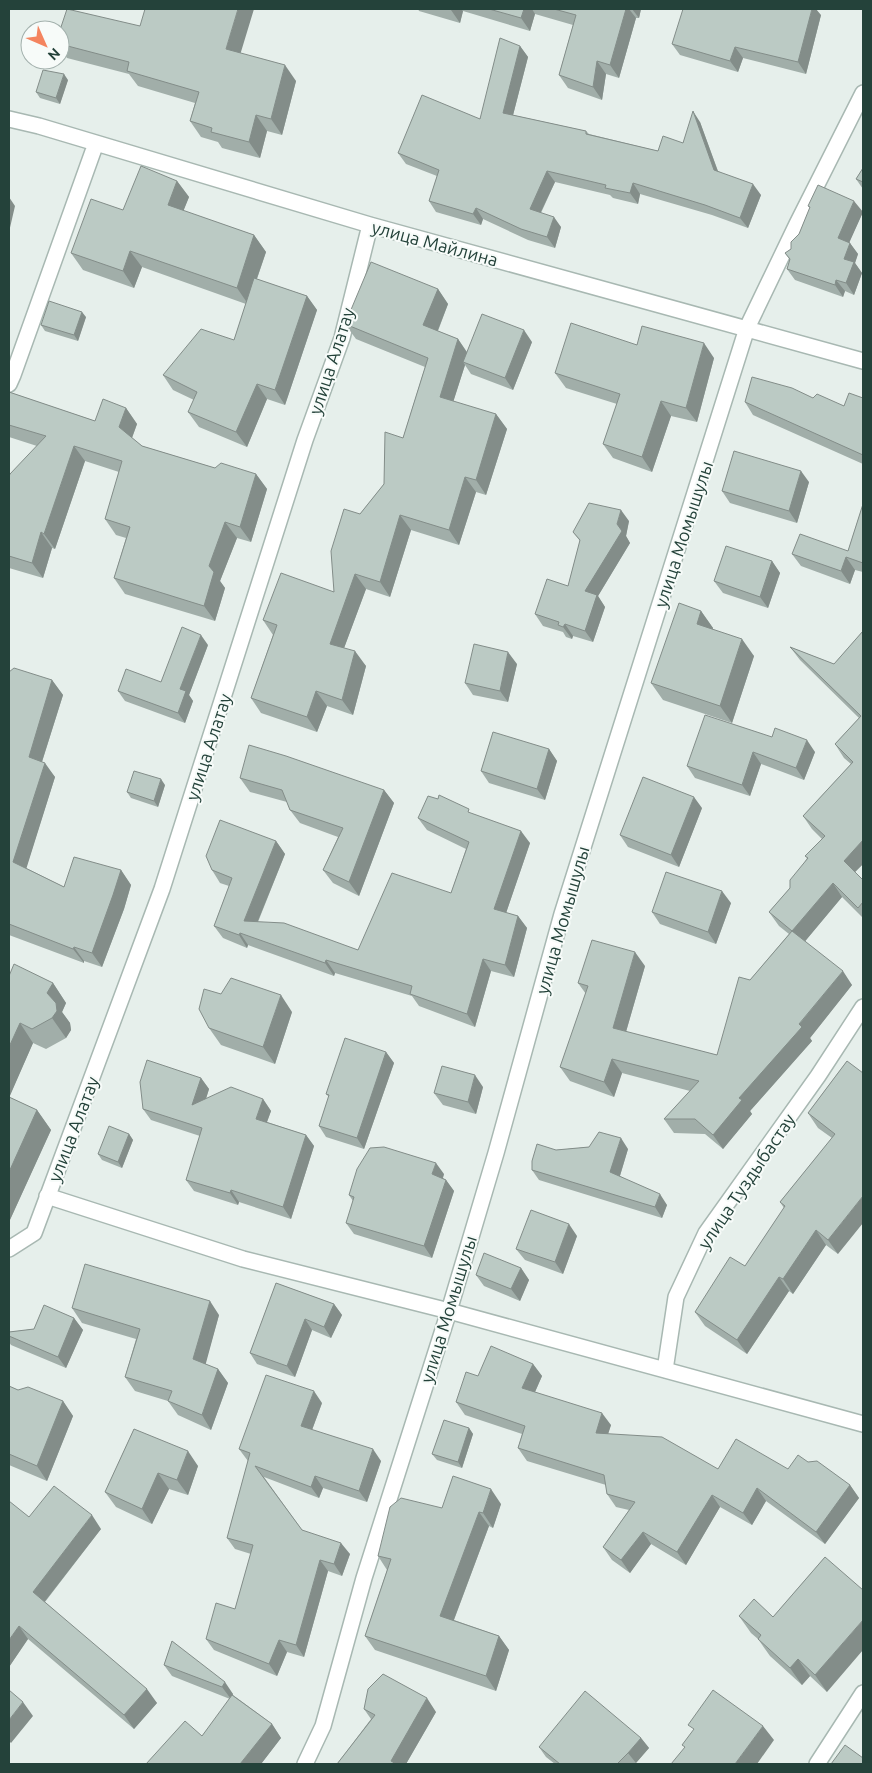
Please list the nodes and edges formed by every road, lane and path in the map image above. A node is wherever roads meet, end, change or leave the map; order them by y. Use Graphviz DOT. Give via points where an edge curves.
graph roads {
  1 [pos="863,93"];
  2 [pos="9,119"];
  3 [pos="96,144"];
  4 [pos="370,225"];
  5 [pos="747,328"];
  6 [pos="863,361"];
  7 [pos="9,384"];
  8 [pos="863,1008"];
  9 [pos="47,1196"];
  10 [pos="9,1249"];
  11 [pos="449,1311"];
  12 [pos="665,1370"];
  13 [pos="863,1424"];
  14 [pos="863,1694"];
  15 [pos="305,1764"];
  16 [pos="817,1764"];
  1 -- 5 [label="street, улица Момышулы"];
  2 -- 3 [label="street, улица Майлина"];
  3 -- 4 [label="street, улица Майлина"];
  3 -- 7 [label="street"];
  4 -- 5 [label="street, улица Майлина"];
  4 -- 9 [label="street, улица Алатау" via="342,338 305,440 165,879"];
  5 -- 6 [label="street, улица Майлина"];
  5 -- 11 [label="street, улица Момышулы" via="562,914"];
  8 -- 12 [label="street, улица Туздыбастау" via="706,1233 676,1297"];
  9 -- 10 [label="street, улица Алатау" via="34,1233"];
  9 -- 11 [label="street" via="243,1259"];
  11 -- 12 [label="street"];
  11 -- 15 [label="street, улица Момышулы" via="367,1568 323,1726"];
  12 -- 13 [label="street"];
  14 -- 16 [label="street"];
}
